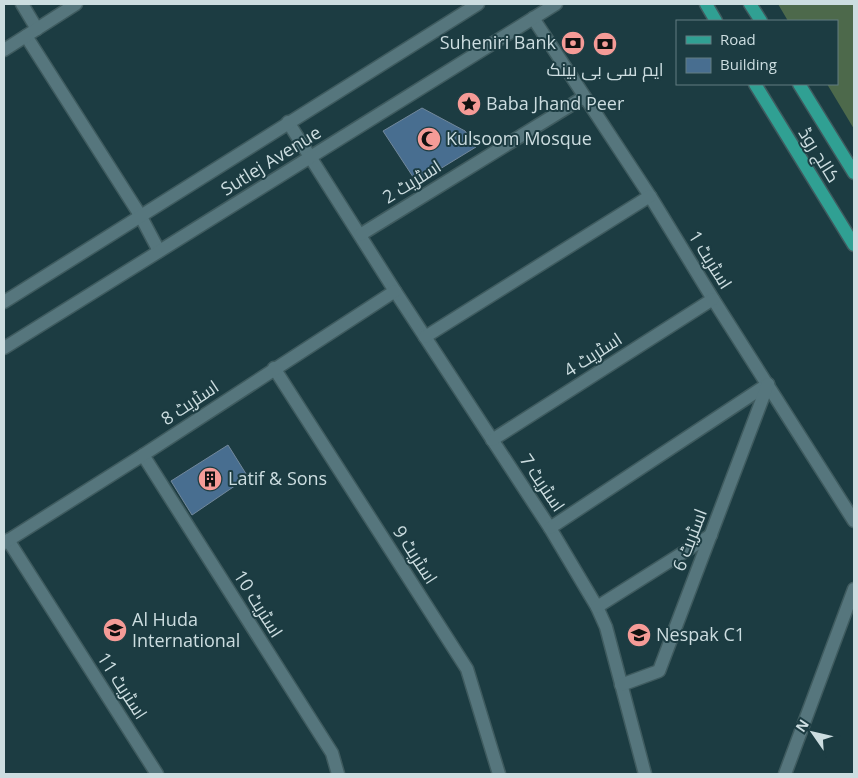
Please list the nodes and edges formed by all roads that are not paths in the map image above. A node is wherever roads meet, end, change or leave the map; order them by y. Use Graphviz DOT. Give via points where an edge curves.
graph roads {
  1 [pos="22,4"];
  2 [pos="76,4"];
  3 [pos="478,4"];
  4 [pos="556,4"];
  5 [pos="706,4"];
  6 [pos="750,4"];
  7 [pos="533,18"];
  8 [pos="715,20"];
  9 [pos="760,20"];
  10 [pos="37,29"];
  11 [pos="26,36"];
  12 [pos="4,50"];
  13 [pos="756,85"];
  14 [pos="800,85"];
  15 [pos="584,97"];
  16 [pos="288,122"];
  17 [pos="311,157"];
  18 [pos="854,173"];
  19 [pos="650,196"];
  20 [pos="140,215"];
  21 [pos="360,234"];
  22 [pos="854,244"];
  23 [pos="159,252"];
  24 [pos="395,291"];
  25 [pos="713,299"];
  26 [pos="4,302"];
  27 [pos="425,337"];
  28 [pos="4,348"];
  29 [pos="274,368"];
  30 [pos="768,384"];
  31 [pos="492,440"];
  32 [pos="143,455"];
  33 [pos="854,521"];
  34 [pos="550,528"];
  35 [pos="711,535"];
  36 [pos="6,541"];
  37 [pos="854,589"];
  38 [pos="597,607"];
  39 [pos="621,685"];
  40 [pos="157,774"];
  41 [pos="338,774"];
  42 [pos="499,774"];
  43 [pos="645,774"];
  44 [pos="785,774"];
  1 -- 10 [label="street"];
  2 -- 10 [label="street"];
  3 -- 16 [label="street, Sutlej Avenue"];
  4 -- 7 [label="street, Sutlej Avenue"];
  5 -- 8 [label="main road"];
  6 -- 9 [label="main road"];
  7 -- 15 [label="street, اسٹریٹ 1"];
  7 -- 17 [label="street, Sutlej Avenue"];
  10 -- 11 [label="street"];
  11 -- 12 [label="street"];
  11 -- 20 [label="street"];
  13 -- 22 [label="main road, کالج روڈ"];
  14 -- 18 [label="main road, کالج روڈ"];
  15 -- 19 [label="street, اسٹریٹ 1"];
  15 -- 21 [label="street, اسٹریٹ 2"];
  16 -- 17 [label="street, اسٹریٹ 7"];
  16 -- 20 [label="street, Sutlej Avenue"];
  17 -- 21 [label="street, اسٹریٹ 7"];
  17 -- 23 [label="street, Sutlej Avenue"];
  19 -- 25 [label="street, اسٹریٹ 1"];
  19 -- 27 [label="street"];
  20 -- 23 [label="street"];
  20 -- 26 [label="street, Sutlej Avenue"];
  21 -- 24 [label="street, اسٹریٹ 7"];
  23 -- 28 [label="street, Sutlej Avenue"];
  24 -- 27 [label="street, اسٹریٹ 7"];
  24 -- 29 [label="street, اسٹریٹ 8"];
  25 -- 30 [label="street, اسٹریٹ 1"];
  25 -- 31 [label="street, اسٹریٹ 4"];
  27 -- 31 [label="street, اسٹریٹ 7"];
  29 -- 32 [label="street, اسٹریٹ 8"];
  29 -- 42 [label="street, اسٹریٹ 9" via="467,668"];
  30 -- 33 [label="street, اسٹریٹ 1"];
  30 -- 34 [label="street"];
  30 -- 35 [label="street, اسٹریٹ 6"];
  31 -- 34 [label="street, اسٹریٹ 7"];
  32 -- 36 [label="street, اسٹریٹ 8"];
  32 -- 41 [label="street, اسٹریٹ 10" via="332,753"];
  34 -- 38 [label="street, اسٹریٹ 7"];
  35 -- 38 [label="street"];
  35 -- 39 [label="street, اسٹریٹ 6" via="659,671"];
  36 -- 40 [label="street, اسٹریٹ 11"];
  37 -- 44 [label="street"];
  38 -- 39 [label="street, اسٹریٹ 7" via="606,627"];
  39 -- 43 [label="street, اسٹریٹ 7"];
}
